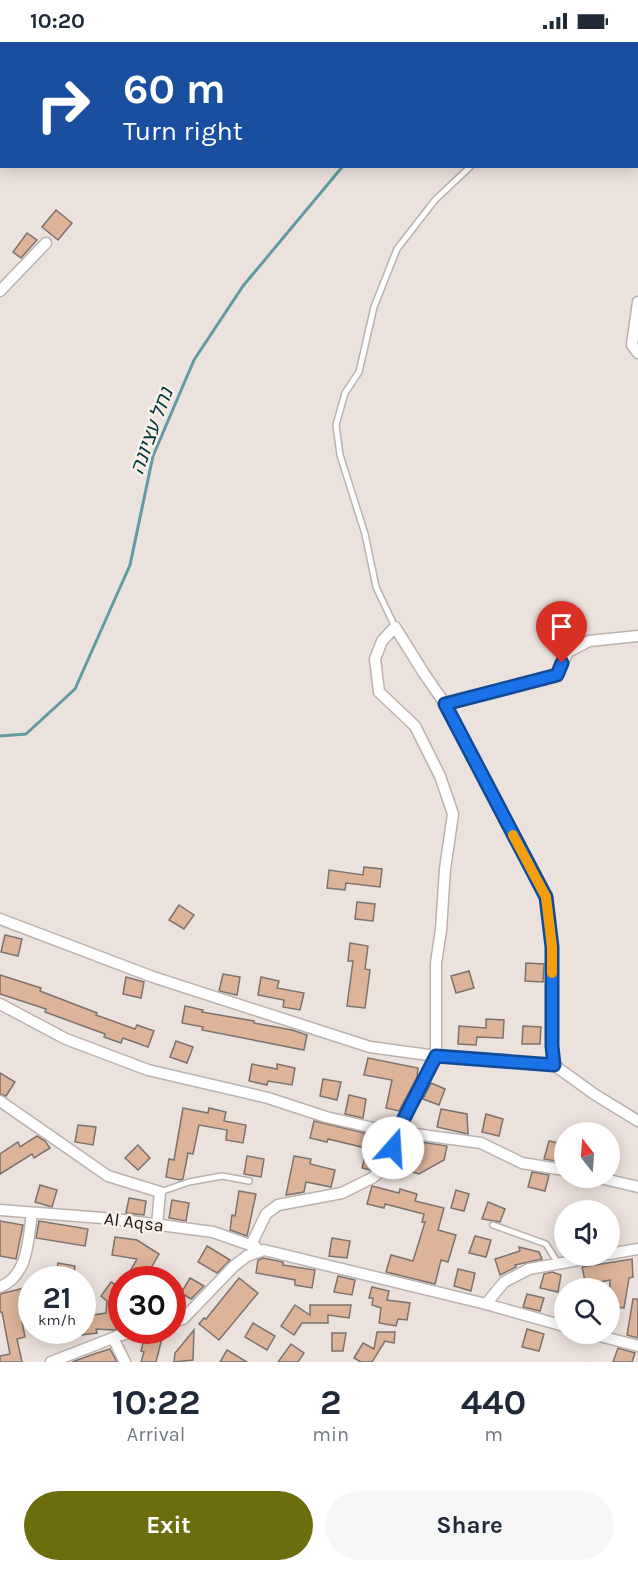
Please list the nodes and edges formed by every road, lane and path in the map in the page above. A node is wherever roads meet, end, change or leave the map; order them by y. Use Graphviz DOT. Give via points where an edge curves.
graph roads {
  1 [pos="469,168"];
  2 [pos="46,243"];
  3 [pos="0,291"];
  4 [pos="638,302"];
  5 [pos="638,353"];
  6 [pos="395,627"];
  7 [pos="638,636"];
  8 [pos="445,704"];
  9 [pos="0,920"];
  10 [pos="0,1004"];
  11 [pos="436,1056"];
  12 [pos="554,1065"];
  13 [pos="0,1101"];
  14 [pos="638,1120"];
  15 [pos="397,1132"];
  16 [pos="554,1168"];
  17 [pos="249,1181"];
  18 [pos="620,1183"];
  19 [pos="638,1187"];
  20 [pos="160,1192"];
  21 [pos="0,1210"];
  22 [pos="32,1213"];
  23 [pos="157,1225"];
  24 [pos="493,1225"];
  25 [pos="251,1245"];
  26 [pos="638,1249"];
  27 [pos="264,1250"];
  28 [pos="620,1252"];
  29 [pos="554,1257"];
  30 [pos="554,1266"];
  31 [pos="0,1287"];
  32 [pos="486,1304"];
  33 [pos="186,1316"];
  34 [pos="554,1323"];
  35 [pos="108,1340"];
  36 [pos="620,1342"];
  37 [pos="116,1344"];
  38 [pos="638,1347"];
  39 [pos="51,1362"];
  40 [pos="125,1362"];
  1 -- 6 [label="lane" via="435,200 397,249 374,307 359,372 345,393 336,425 340,455 376,587"];
  2 -- 3 [label="street"];
  4 -- 5 [label="street" via="632,345"];
  6 -- 8 [label="street"];
  6 -- 11 [label="street" via="382,641 375,659 379,692 415,726 440,776 453,814 436,963"];
  7 -- 8 [label="street" via="589,641 568,652 557,675"];
  8 -- 12 [label="street" via="546,897 552,947"];
  9 -- 11 [label="street" via="153,976 369,1047"];
  10 -- 15 [label="street" via="66,1039 148,1070"];
  11 -- 12 [label="street"];
  11 -- 15 [label="street"];
  12 -- 14 [label="street"];
  13 -- 20 [label="street" via="108,1176"];
  15 -- 16 [label="street" via="481,1143 522,1163"];
  15 -- 25 [label="street" via="389,1165 342,1193 278,1205 266,1214"];
  17 -- 20 [label="lane" via="222,1176"];
  18 -- 19 [label="street"];
  20 -- 23 [label="street"];
  21 -- 22 [label="street, Al Aqsa"];
  22 -- 23 [label="street, Al Aqsa"];
  22 -- 31 [label="street" via="21,1267 10,1282"];
  23 -- 25 [label="street, Al Aqsa" via="213,1232"];
  24 -- 29 [label="lane" via="546,1244"];
  25 -- 27 [label="street, Al Aqsa"];
  26 -- 28 [label="street"];
  27 -- 32 [label="street, Al Aqsa"];
  27 -- 33 [label="street" via="247,1256"];
  30 -- 32 [label="street" via="529,1269 504,1282"];
  32 -- 34 [label="street, Al Aqsa"];
  35 -- 39 [label="street"];
  36 -- 38 [label="street"];
  37 -- 40 [label="street"];
}
